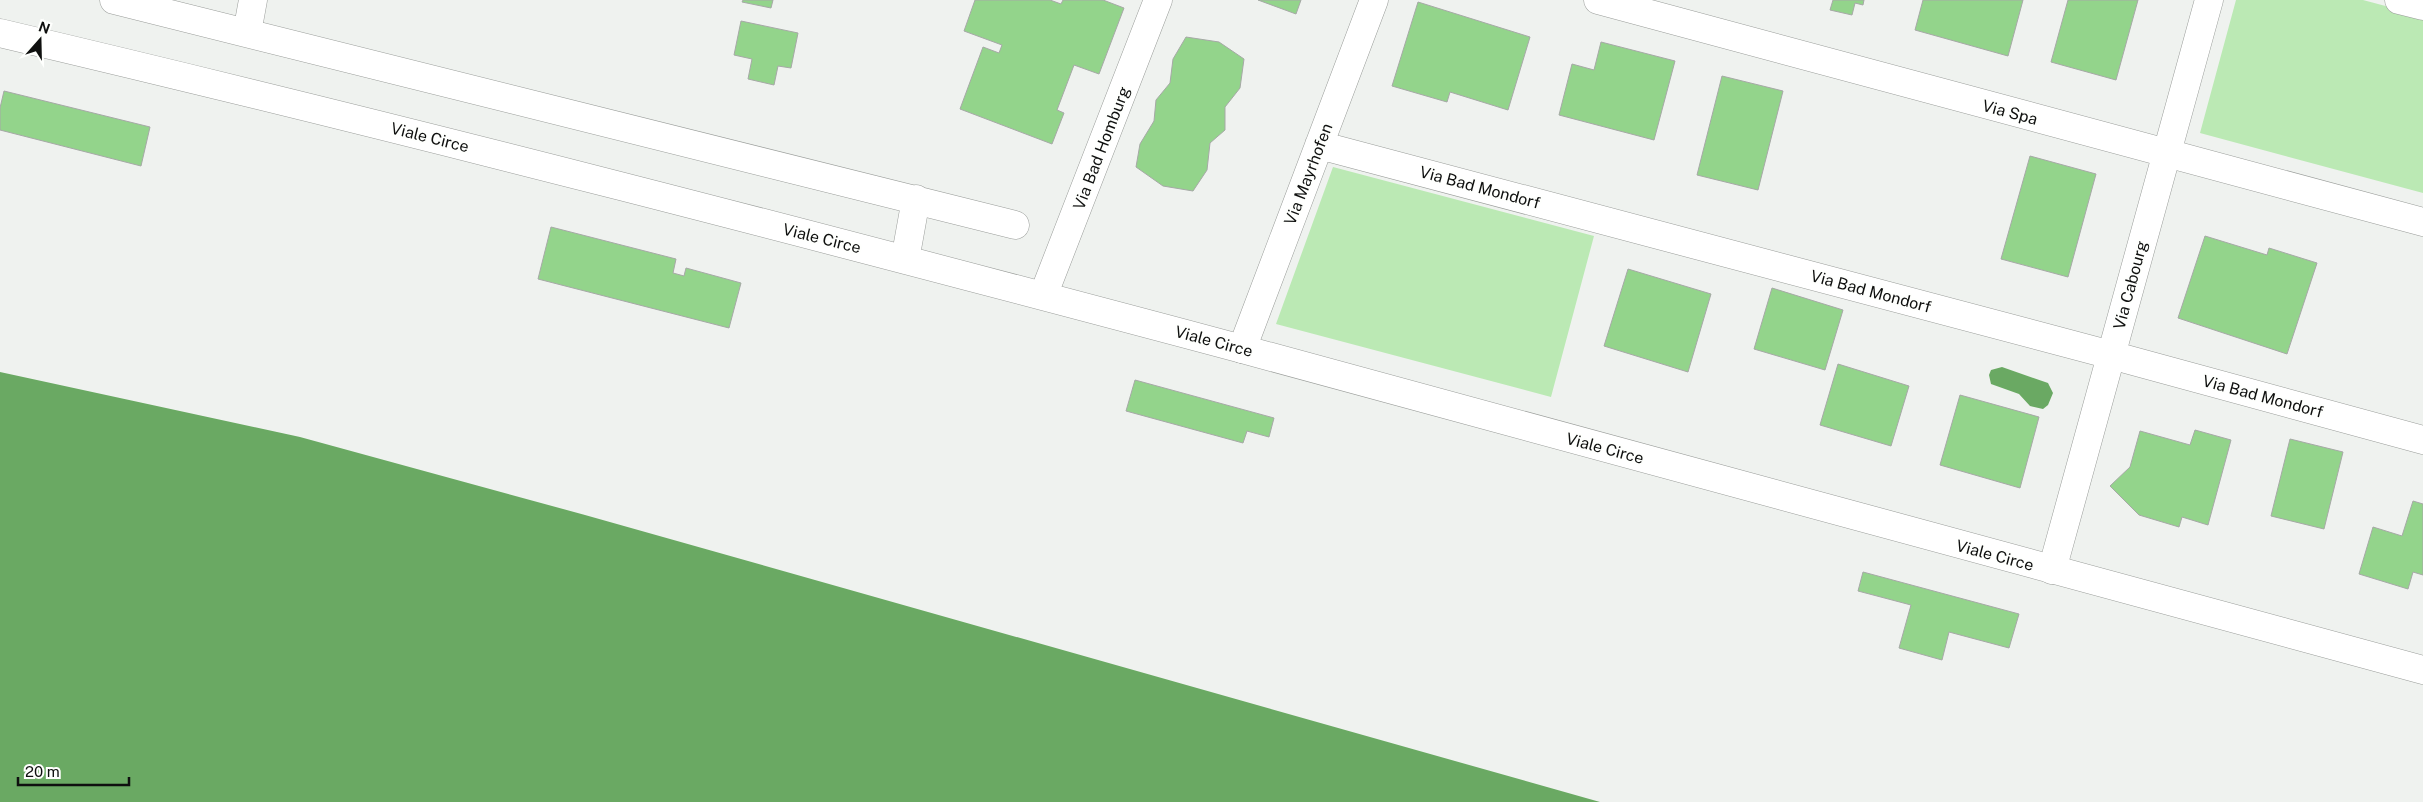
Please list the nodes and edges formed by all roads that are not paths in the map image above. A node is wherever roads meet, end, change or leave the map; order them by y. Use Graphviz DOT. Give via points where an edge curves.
graph roads {
  1 [pos="114,0"];
  2 [pos="253,0"];
  3 [pos="1158,0"];
  4 [pos="1374,0"];
  5 [pos="1598,0"];
  6 [pos="2209,0"];
  7 [pos="2399,0"];
  8 [pos="2423,6"];
  9 [pos="0,32"];
  10 [pos="247,33"];
  11 [pos="1319,145"];
  12 [pos="2166,154"];
  13 [pos="916,199"];
  14 [pos="2423,222"];
  15 [pos="1015,225"];
  16 [pos="905,260"];
  17 [pos="1043,296"];
  18 [pos="1242,349"];
  19 [pos="2111,355"];
  20 [pos="2423,440"];
  21 [pos="2052,570"];
  22 [pos="2423,670"];
  1 -- 10 [label="street"];
  2 -- 10 [label="street"];
  3 -- 17 [label="street, Via Bad Homburg"];
  4 -- 11 [label="street, Via Mayrhofen"];
  5 -- 12 [label="street, Via Spa"];
  6 -- 12 [label="street, Via Cabourg"];
  7 -- 8 [label="street"];
  9 -- 16 [label="street, Viale Circe" via="322,109"];
  10 -- 13 [label="street"];
  11 -- 18 [label="street, Via Mayrhofen"];
  11 -- 19 [label="street, Via Bad Mondorf"];
  12 -- 14 [label="street, Via Spa"];
  12 -- 19 [label="street, Via Cabourg"];
  13 -- 15 [label="street"];
  13 -- 16 [label="street"];
  16 -- 17 [label="street, Viale Circe"];
  17 -- 18 [label="street, Viale Circe"];
  18 -- 21 [label="street, Viale Circe"];
  19 -- 20 [label="street, Via Bad Mondorf"];
  19 -- 21 [label="street, Via Cabourg"];
  21 -- 22 [label="street, Viale Circe"];
}
